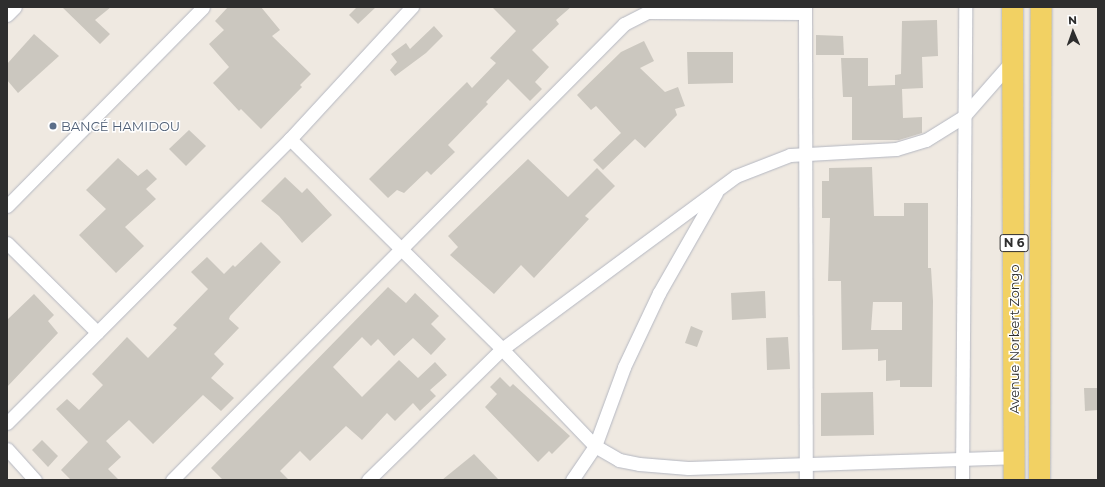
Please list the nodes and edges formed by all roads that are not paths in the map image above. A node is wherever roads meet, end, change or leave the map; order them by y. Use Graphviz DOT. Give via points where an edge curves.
graph roads {
  1 [pos="15,7"];
  2 [pos="203,7"];
  3 [pos="412,7"];
  4 [pos="965,7"];
  5 [pos="1012,7"];
  6 [pos="1041,7"];
  7 [pos="804,10"];
  8 [pos="7,15"];
  9 [pos="1012,61"];
  10 [pos="963,117"];
  11 [pos="290,139"];
  12 [pos="804,154"];
  13 [pos="720,186"];
  14 [pos="7,206"];
  15 [pos="7,243"];
  16 [pos="401,250"];
  17 [pos="97,332"];
  18 [pos="502,349"];
  19 [pos="7,423"];
  20 [pos="595,446"];
  21 [pos="7,449"];
  22 [pos="1014,457"];
  23 [pos="962,458"];
  24 [pos="806,464"];
  25 [pos="35,480"];
  26 [pos="172,480"];
  27 [pos="368,480"];
  28 [pos="572,480"];
  29 [pos="806,480"];
  30 [pos="962,480"];
  31 [pos="1014,480"];
  32 [pos="1039,480"];
  1 -- 8 [label="street"];
  2 -- 14 [label="street"];
  3 -- 11 [label="street"];
  4 -- 10 [label="street"];
  5 -- 9 [label="main road, Avenue Norbert Zongo / N 6"];
  6 -- 32 [label="main road, Avenue Norbert Zongo / N 6"];
  7 -- 12 [label="street"];
  7 -- 16 [label="street" via="662,12 636,16 612,35"];
  9 -- 10 [label="street"];
  9 -- 22 [label="main road, Avenue Norbert Zongo / N 6"];
  10 -- 12 [label="street" via="926,140 896,149"];
  10 -- 23 [label="street"];
  11 -- 16 [label="street"];
  11 -- 17 [label="street"];
  12 -- 13 [label="street" via="790,155 756,167"];
  12 -- 24 [label="street"];
  13 -- 18 [label="street"];
  13 -- 20 [label="street" via="689,236 649,314 624,367"];
  15 -- 17 [label="street"];
  16 -- 18 [label="street"];
  16 -- 26 [label="street"];
  17 -- 19 [label="street"];
  18 -- 20 [label="street"];
  18 -- 27 [label="street"];
  20 -- 24 [label="street" via="619,460 666,467"];
  20 -- 28 [label="street"];
  21 -- 25 [label="street"];
  22 -- 23 [label="street"];
  22 -- 31 [label="main road, Avenue Norbert Zongo / N 6"];
  23 -- 24 [label="street"];
  23 -- 30 [label="street"];
  24 -- 29 [label="street"];
}
